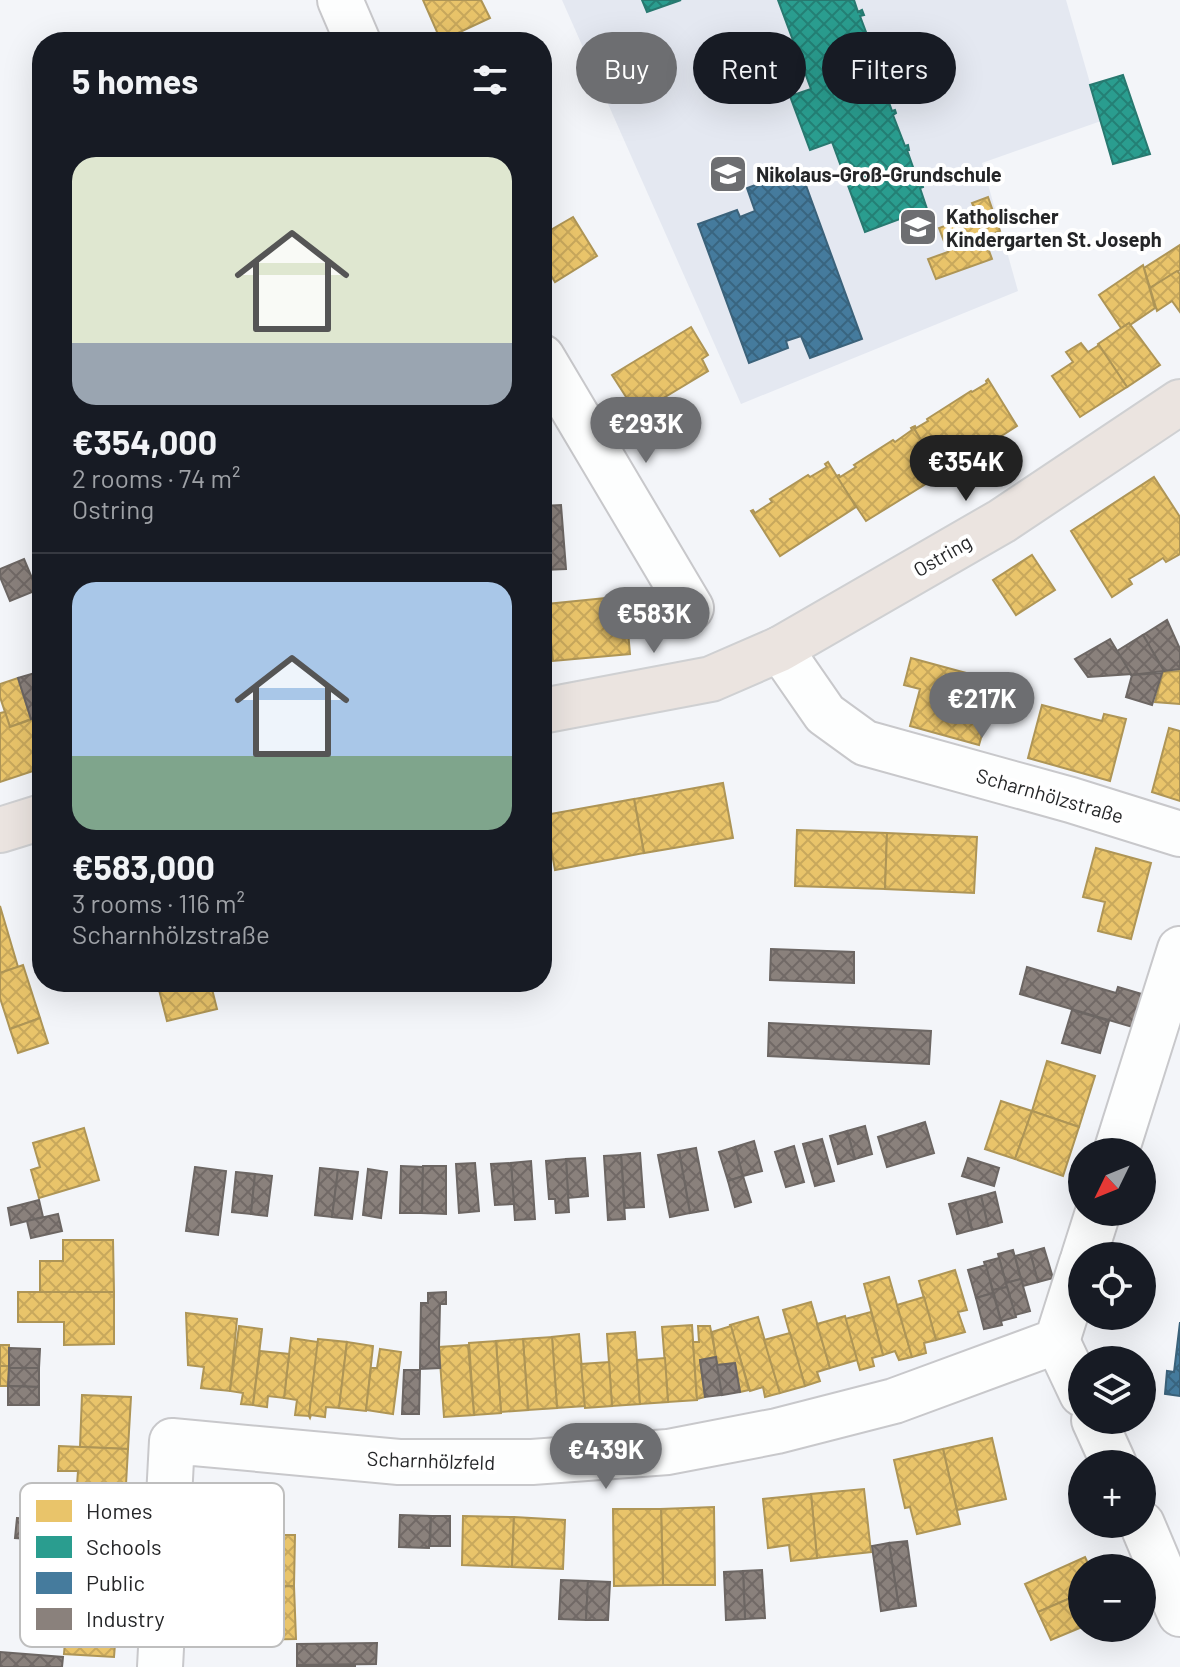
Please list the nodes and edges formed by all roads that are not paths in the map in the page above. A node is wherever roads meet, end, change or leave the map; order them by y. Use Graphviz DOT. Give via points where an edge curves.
graph roads {
  1 [pos="340,0"];
  2 [pos="354,32"];
  3 [pos="552,374"];
  4 [pos="1180,402"];
  5 [pos="691,608"];
  6 [pos="780,649"];
  7 [pos="552,709"];
  8 [pos="32,820"];
  9 [pos="0,830"];
  10 [pos="1180,834"];
  11 [pos="1180,949"];
  12 [pos="1120,1138"];
  13 [pos="1068,1306"];
  14 [pos="1057,1341"];
  15 [pos="1068,1364"];
  16 [pos="170,1483"];
  17 [pos="1156,1532"];
  18 [pos="1180,1614"];
  19 [pos="161,1647"];
  20 [pos="160,1667"];
  1 -- 2 [label="street"];
  3 -- 5 [label="street"];
  4 -- 6 [label="main road, Ostring" via="1002,521"];
  6 -- 7 [label="main road" via="711,679"];
  6 -- 10 [label="street, Scharnhölzstraße" via="825,714 865,743"];
  8 -- 9 [label="main road"];
  11 -- 12 [label="street"];
  13 -- 14 [label="street"];
  14 -- 15 [label="street"];
  14 -- 16 [label="street, Scharnhölzfeld" via="894,1401 668,1452 532,1462 399,1462 172,1441"];
  17 -- 18 [label="street"];
  19 -- 20 [label="street, Scharnhölzfeld"];
}
